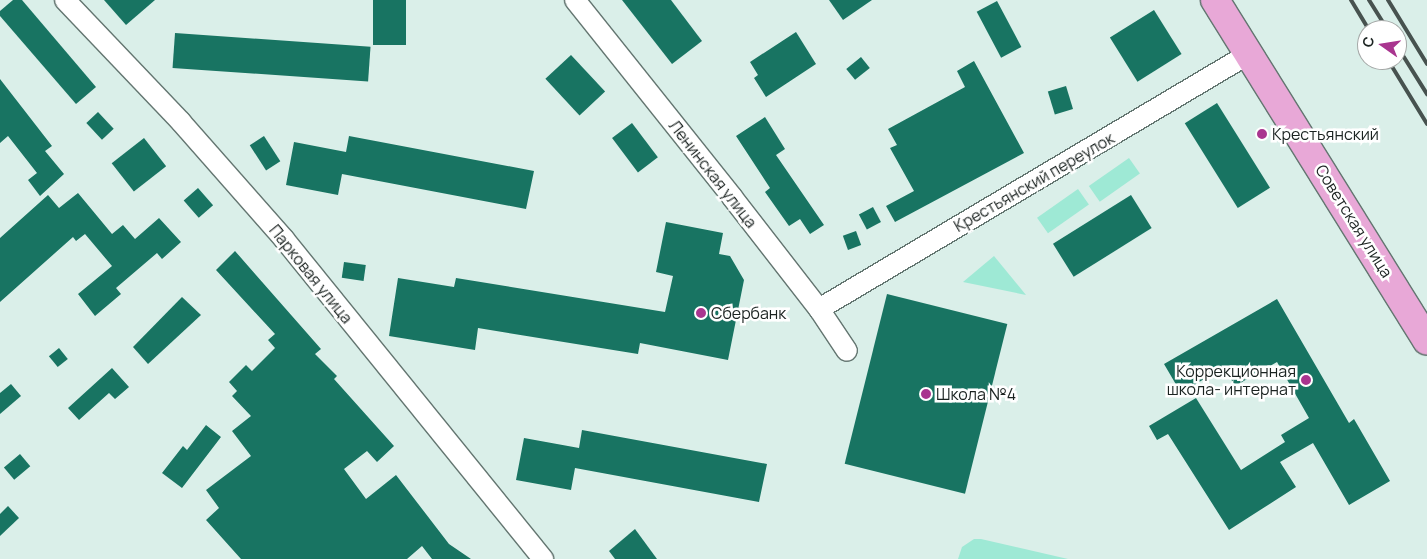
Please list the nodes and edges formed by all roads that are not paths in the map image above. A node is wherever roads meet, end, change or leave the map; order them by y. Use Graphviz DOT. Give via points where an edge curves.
graph roads {
  1 [pos="65,0"];
  2 [pos="575,0"];
  3 [pos="1215,0"];
  4 [pos="1249,54"];
  5 [pos="819,309"];
  6 [pos="1427,340"];
  7 [pos="847,351"];
  8 [pos="532,555"];
  1 -- 8 [label="street, Парковая улица" via="284,239"];
  2 -- 5 [label="street, Ленинская улица"];
  3 -- 4 [label="main road, Советская улица"];
  4 -- 5 [label="street, Крестьянский переулок"];
  4 -- 6 [label="main road, Советская улица"];
  5 -- 7 [label="street, Ленинская улица"];
}
